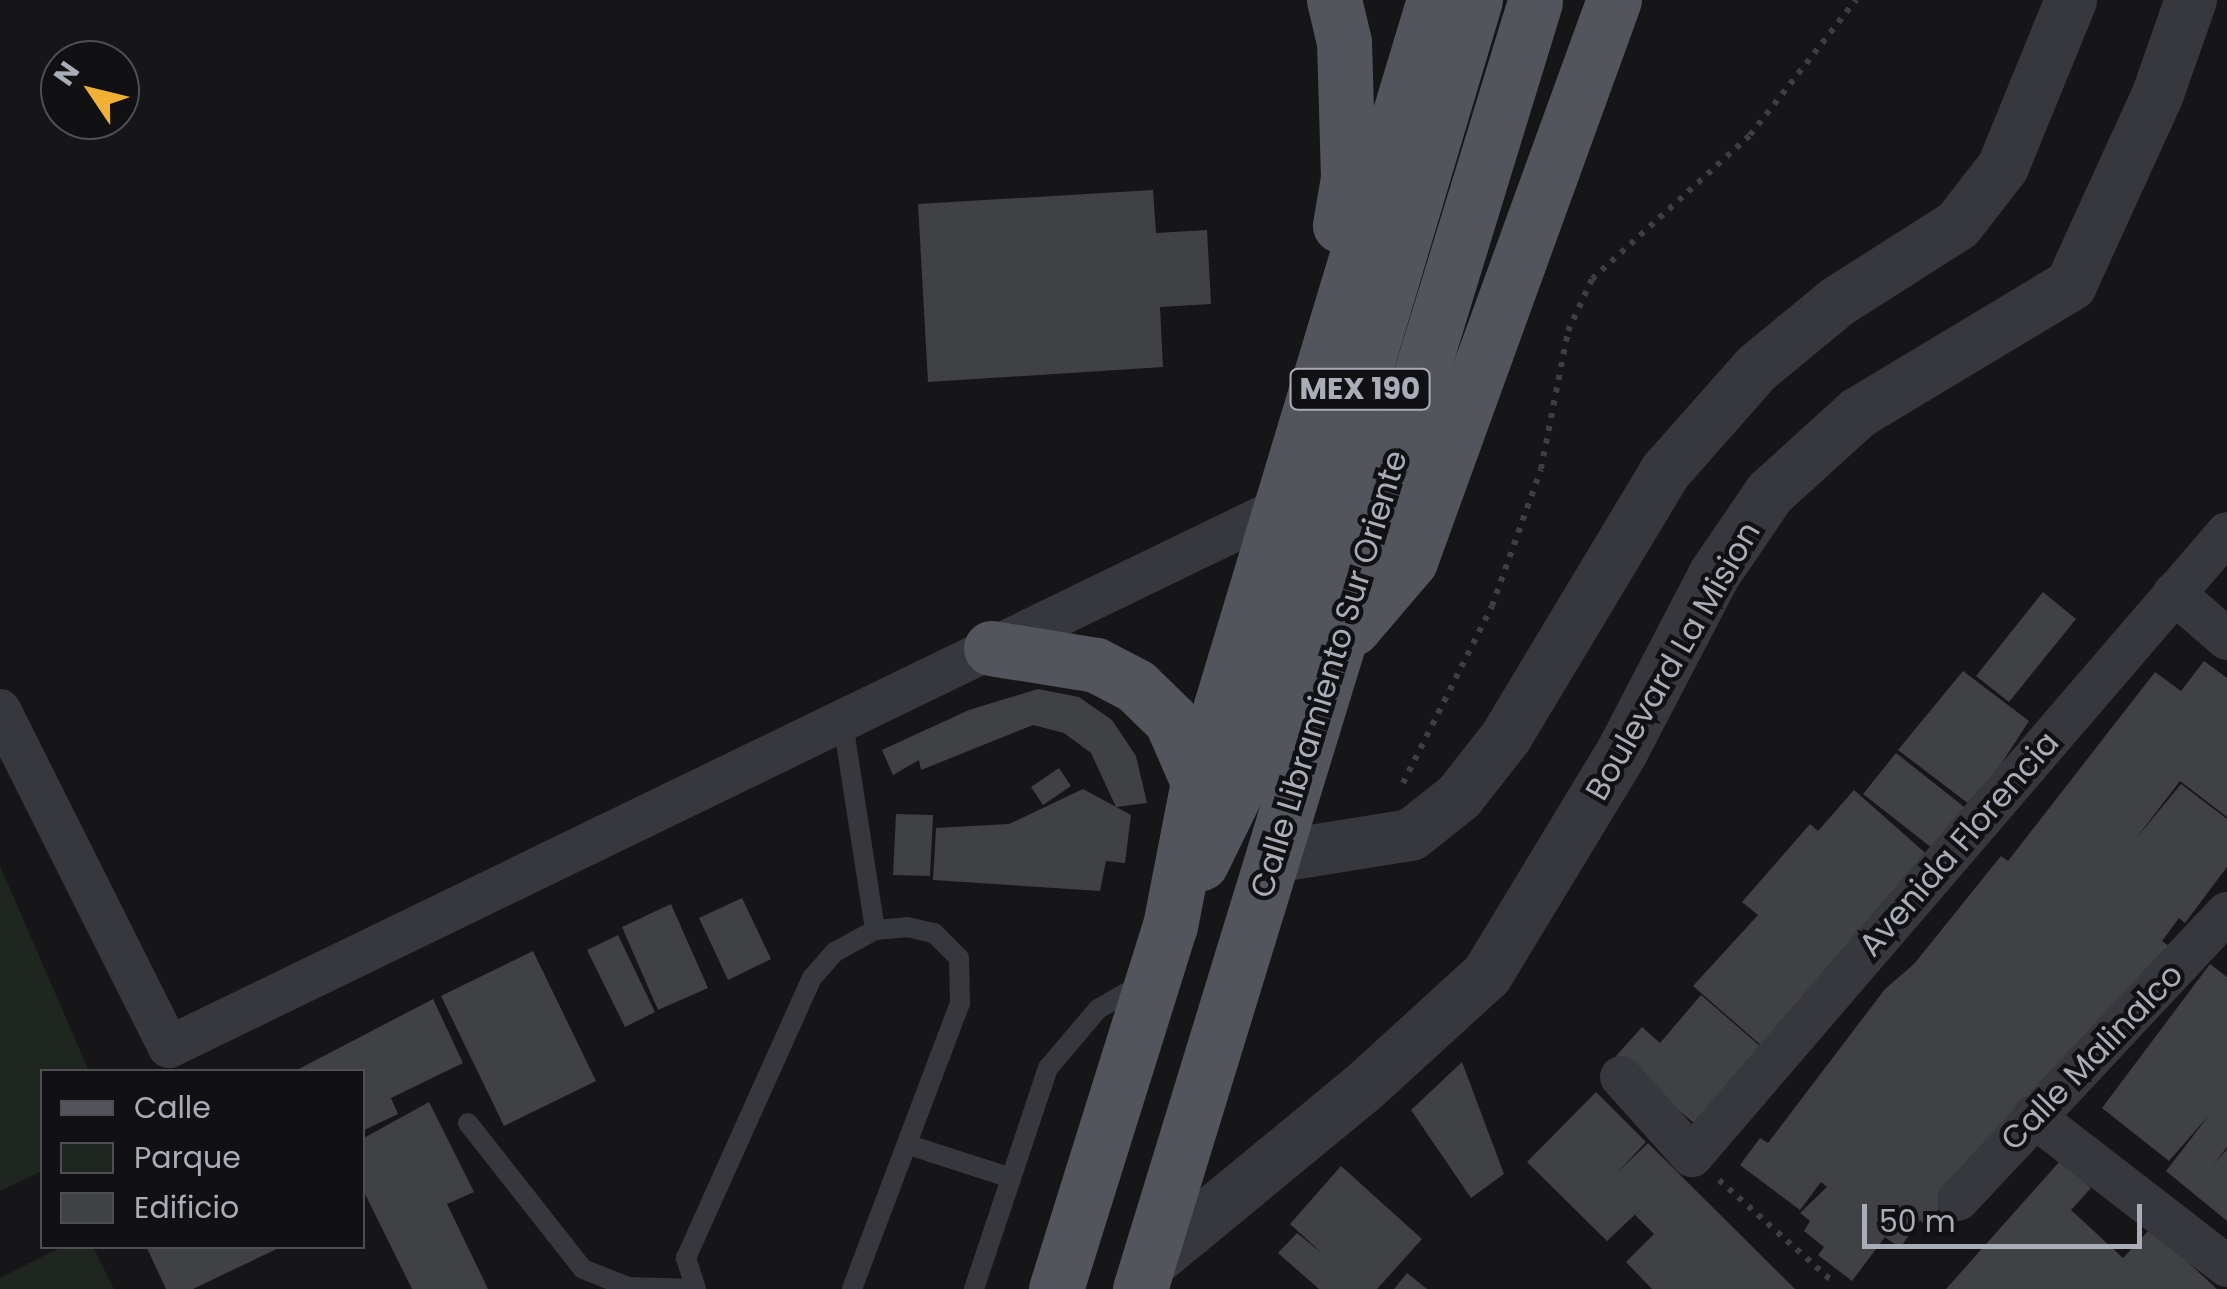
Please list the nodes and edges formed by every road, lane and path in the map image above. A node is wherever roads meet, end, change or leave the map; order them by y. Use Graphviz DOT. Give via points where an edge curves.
graph roads {
  1 [pos="1334,0"];
  2 [pos="1434,0"];
  3 [pos="1475,0"];
  4 [pos="1614,0"];
  5 [pos="1856,0"];
  6 [pos="2071,0"];
  7 [pos="2191,0"];
  8 [pos="1535,2"];
  9 [pos="1309,405"];
  10 [pos="1277,510"];
  11 [pos="2227,533"];
  12 [pos="2174,593"];
  13 [pos="2227,639"];
  14 [pos="1338,645"];
  15 [pos="991,648"];
  16 [pos="0,710"];
  17 [pos="843,722"];
  18 [pos="1220,780"];
  19 [pos="1374,842"];
  20 [pos="1273,858"];
  21 [pos="875,930"];
  22 [pos="2219,938"];
  23 [pos="1153,978"];
  24 [pos="1621,1076"];
  25 [pos="2033,1116"];
  26 [pos="468,1123"];
  27 [pos="909,1144"];
  28 [pos="1692,1156"];
  29 [pos="1011,1178"];
  30 [pos="1958,1200"];
  31 [pos="2227,1266"];
  32 [pos="1144,1278"];
  33 [pos="1832,1282"];
  34 [pos="696,1289"];
  35 [pos="852,1289"];
  36 [pos="974,1289"];
  37 [pos="1056,1289"];
  1 -- 9 [label="main road" via="1344,42 1348,178"];
  2 -- 9 [label="main road"];
  3 -- 18 [label="main road, MEX 190"];
  4 -- 14 [label="main road" via="1410,561"];
  5 -- 19 [label="path" via="1750,135 1592,280 1568,331 1541,470 1492,606"];
  6 -- 19 [label="street" via="2004,167 1958,224 1837,302 1758,368 1664,472 1506,737 1459,797 1412,835"];
  7 -- 32 [label="street, Boulevard La Mision" via="2151,111 2071,285 1858,412 1770,493 1714,575 1622,752 1487,975"];
  8 -- 14 [label="main road, Calle Libramiento Sur Oriente"];
  9 -- 10 [label="main road"];
  10 -- 15 [label="street"];
  10 -- 18 [label="main road"];
  11 -- 12 [label="street, Avenida Florencia"];
  12 -- 13 [label="street"];
  12 -- 28 [label="street, Avenida Florencia"];
  14 -- 20 [label="main road, Calle Libramiento Sur Oriente"];
  15 -- 17 [label="street"];
  15 -- 18 [label="main road" via="1096,665 1136,686"];
  16 -- 17 [label="street" via="169,1047"];
  17 -- 21 [label="lane"];
  18 -- 23 [label="main road"];
  19 -- 20 [label="street"];
  20 -- 32 [label="main road, Calle Libramiento Sur Oriente"];
  21 -- 27 [label="lane" via="906,927 934,934 959,958 960,1002"];
  21 -- 34 [label="lane" via="835,952 812,978 686,1258"];
  22 -- 25 [label="street, Calle Malinalco"];
  23 -- 29 [label="lane" via="1098,1009 1048,1068"];
  23 -- 37 [label="main road"];
  24 -- 28 [label="street"];
  25 -- 30 [label="street, Calle Malinalco"];
  25 -- 31 [label="street"];
  26 -- 34 [label="lane" via="583,1270 628,1287"];
  27 -- 29 [label="lane"];
  27 -- 35 [label="lane"];
  28 -- 33 [label="path"];
  29 -- 36 [label="lane"];
}
